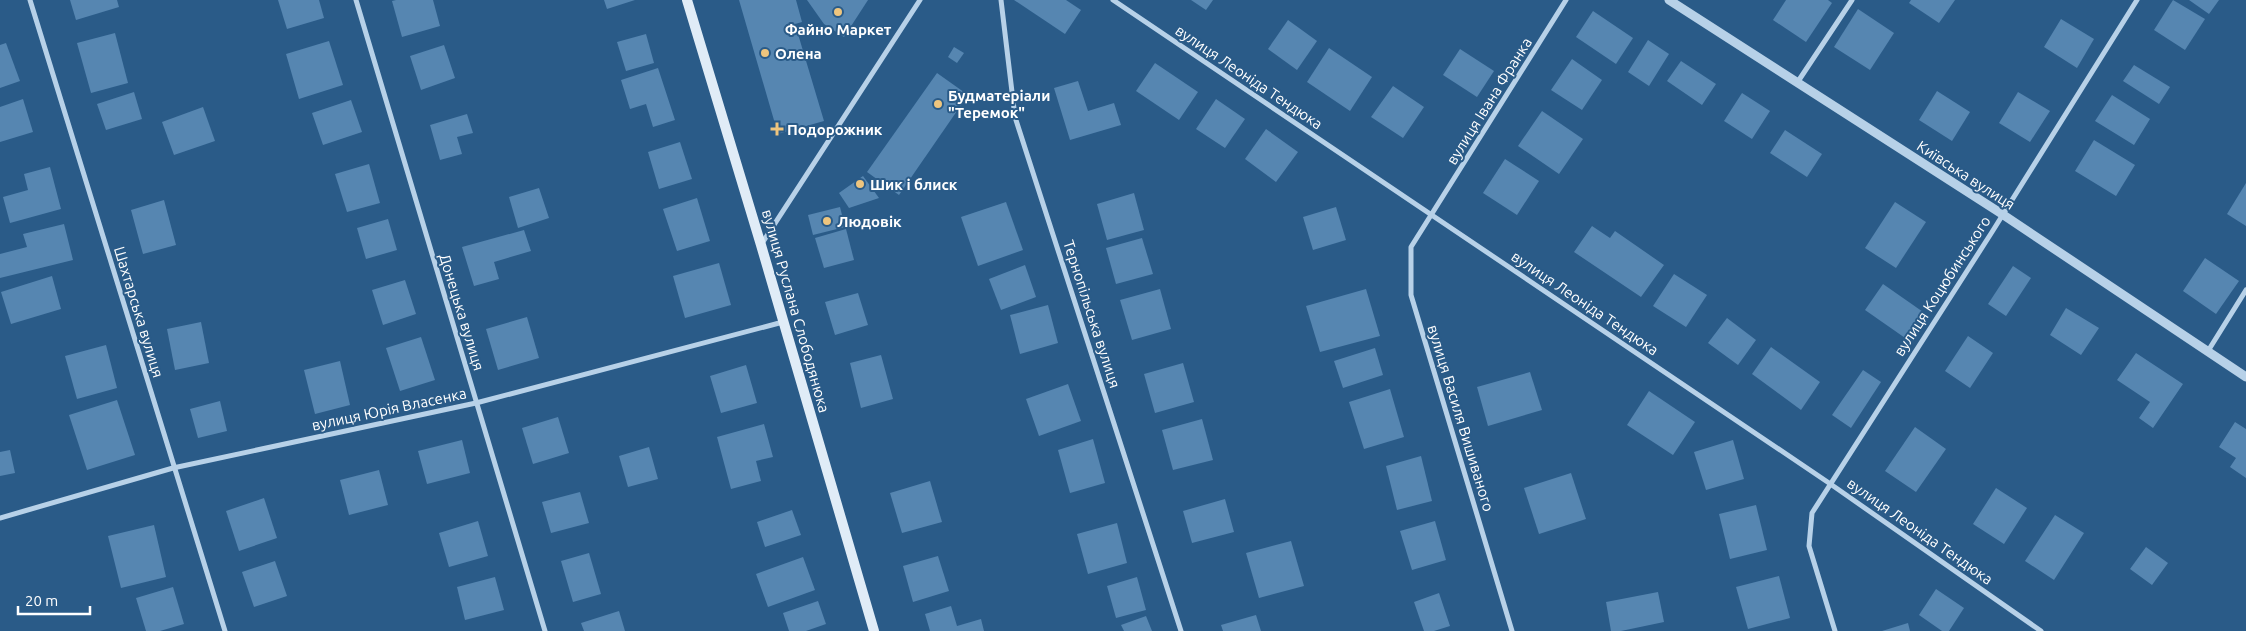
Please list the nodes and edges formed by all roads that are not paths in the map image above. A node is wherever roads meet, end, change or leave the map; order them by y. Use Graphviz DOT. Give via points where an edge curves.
graph roads {
  1 [pos="30,0"];
  2 [pos="356,0"];
  3 [pos="687,0"];
  4 [pos="920,0"];
  5 [pos="1001,0"];
  6 [pos="1113,0"];
  7 [pos="1566,0"];
  8 [pos="1669,0"];
  9 [pos="1852,0"];
  10 [pos="2137,0"];
  11 [pos="1797,83"];
  12 [pos="2002,214"];
  13 [pos="1432,215"];
  14 [pos="761,244"];
  15 [pos="2246,290"];
  16 [pos="783,322"];
  17 [pos="2208,351"];
  18 [pos="2246,377"];
  19 [pos="476,403"];
  20 [pos="173,468"];
  21 [pos="1829,484"];
  22 [pos="0,518"];
  23 [pos="225,631"];
  24 [pos="545,631"];
  25 [pos="874,631"];
  26 [pos="1181,631"];
  27 [pos="1512,631"];
  28 [pos="1835,631"];
  29 [pos="2041,631"];
  1 -- 20 [label="street, Шахтарська вулиця"];
  2 -- 19 [label="street, Донецька вулиця"];
  3 -- 14 [label="main road, вулиця Руслана Слободянюка"];
  4 -- 14 [label="street"];
  5 -- 26 [label="street, Тернопільська вулиця" via="1015,117"];
  6 -- 13 [label="street, вулиця Леоніда Тендюка"];
  7 -- 13 [label="street, вулиця Івана Франка"];
  8 -- 11 [label="street, Київська вулиця"];
  9 -- 11 [label="street"];
  10 -- 12 [label="street, вулиця Коцюбинського"];
  11 -- 12 [label="street, Київська вулиця"];
  12 -- 17 [label="street, Київська вулиця"];
  12 -- 21 [label="street, вулиця Коцюбинського"];
  13 -- 21 [label="street, вулиця Леоніда Тендюка"];
  13 -- 27 [label="street, вулиця Василя Вишиваного" via="1411,247 1411,295"];
  14 -- 16 [label="main road, вулиця Руслана Слободянюка"];
  15 -- 17 [label="street"];
  16 -- 19 [label="street, вулиця Юрія Власенка"];
  16 -- 25 [label="main road, вулиця Руслана Слободянюка"];
  17 -- 18 [label="street, Київська вулиця"];
  19 -- 20 [label="street, вулиця Юрія Власенка"];
  19 -- 24 [label="street, Донецька вулиця"];
  20 -- 22 [label="street, вулиця Юрія Власенка"];
  20 -- 23 [label="street, Шахтарська вулиця"];
  21 -- 28 [label="street, вулиця Коцюбинського" via="1812,513 1809,546"];
  21 -- 29 [label="street, вулиця Леоніда Тендюка"];
}
